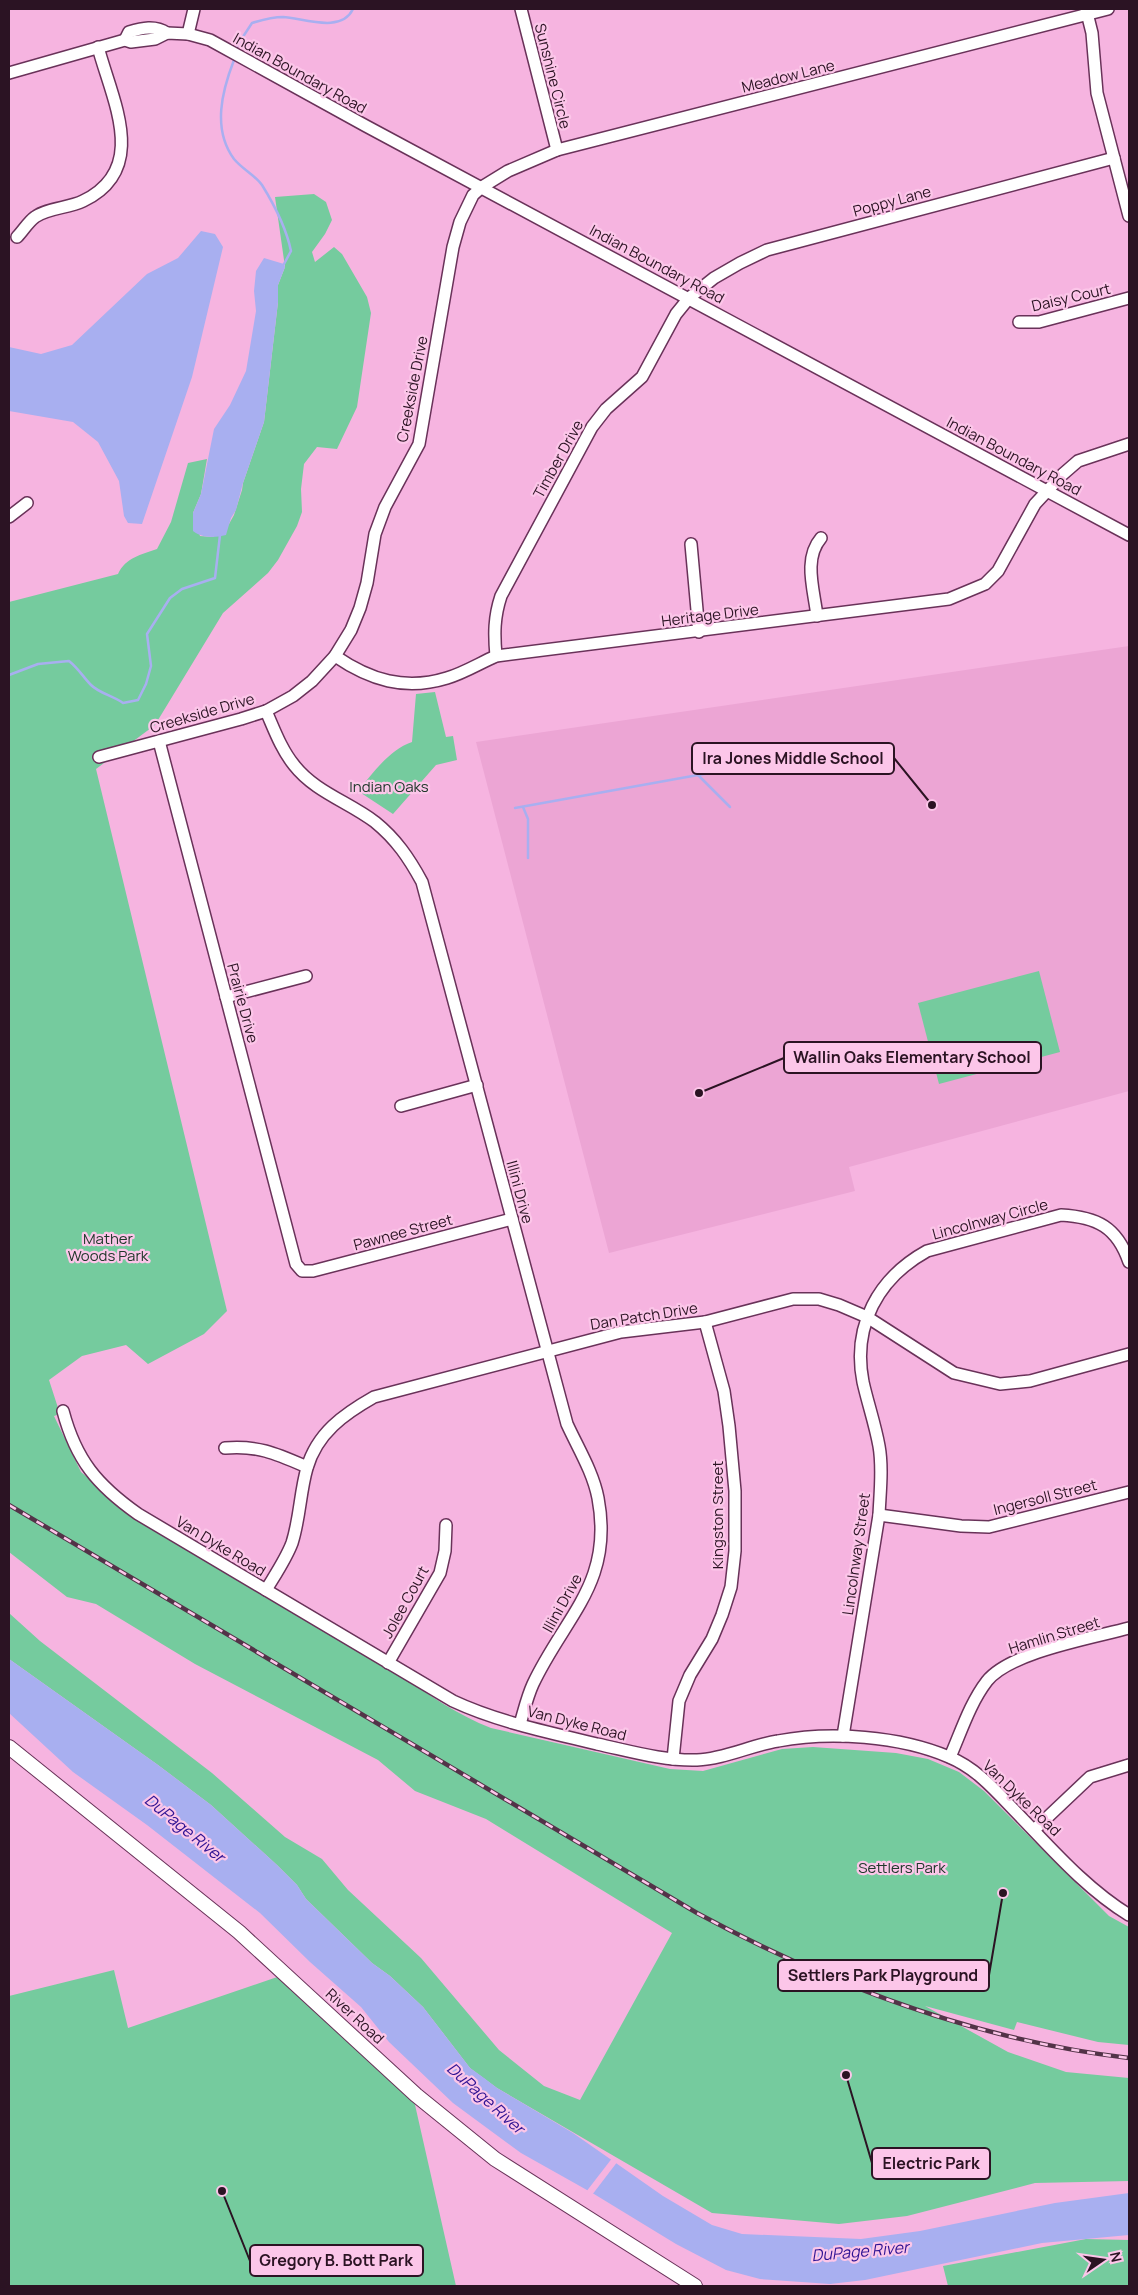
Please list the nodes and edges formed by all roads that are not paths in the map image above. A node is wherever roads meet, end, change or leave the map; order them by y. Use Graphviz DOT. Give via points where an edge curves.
graph roads {
  1 [pos="194,9"];
  2 [pos="521,9"];
  3 [pos="1108,9"];
  4 [pos="1087,11"];
  5 [pos="188,34"];
  6 [pos="98,47"];
  7 [pos="9,73"];
  8 [pos="557,150"];
  9 [pos="1114,158"];
  10 [pos="482,187"];
  11 [pos="1129,216"];
  12 [pos="17,237"];
  13 [pos="689,298"];
  14 [pos="1129,298"];
  15 [pos="1019,322"];
  16 [pos="1129,444"];
  17 [pos="1046,490"];
  18 [pos="27,503"];
  19 [pos="9,517"];
  20 [pos="1129,535"];
  21 [pos="821,538"];
  22 [pos="691,544"];
  23 [pos="817,616"];
  24 [pos="699,632"];
  25 [pos="335,656"];
  26 [pos="496,656"];
  27 [pos="266,710"];
  28 [pos="159,741"];
  29 [pos="99,757"];
  30 [pos="306,976"];
  31 [pos="226,997"];
  32 [pos="477,1085"];
  33 [pos="401,1106"];
  34 [pos="512,1219"];
  35 [pos="1129,1262"];
  36 [pos="302,1271"];
  37 [pos="867,1317"];
  38 [pos="705,1322"];
  39 [pos="547,1350"];
  40 [pos="1129,1354"];
  41 [pos="63,1410"];
  42 [pos="225,1448"];
  43 [pos="307,1467"];
  44 [pos="1129,1492"];
  45 [pos="879,1515"];
  46 [pos="446,1524"];
  47 [pos="266,1590"];
  48 [pos="1129,1628"];
  49 [pos="388,1663"];
  50 [pos="520,1724"];
  51 [pos="843,1736"];
  52 [pos="9,1747"];
  53 [pos="950,1757"];
  54 [pos="673,1759"];
  55 [pos="1129,1765"];
  56 [pos="1034,1830"];
  57 [pos="1129,1915"];
  58 [pos="695,2286"];
  1 -- 5 [label="street"];
  2 -- 8 [label="street, Sunshine Circle"];
  3 -- 4 [label="street, Meadow Lane"];
  4 -- 8 [label="street, Meadow Lane"];
  4 -- 9 [label="street" via="1097,93"];
  5 -- 6 [label="street, Indian Boundary Road" via="167,34 159,28 148,28 129,32 125,40"];
  5 -- 10 [label="street, Indian Boundary Road" via="210,40"];
  6 -- 7 [label="street, Indian Boundary Road"];
  6 -- 12 [label="street" via="123,135 120,162 98,192 81,202 36,216"];
  8 -- 10 [label="street, Meadow Lane" via="508,171"];
  9 -- 11 [label="street"];
  9 -- 13 [label="street, Poppy Lane" via="768,250 714,278"];
  10 -- 13 [label="street, Indian Boundary Road"];
  10 -- 25 [label="street, Creekside Drive" via="468,204 453,247 419,444 384,507 375,534 360,608"];
  13 -- 17 [label="street, Indian Boundary Road"];
  13 -- 26 [label="street, Timber Drive" via="676,314 642,377 606,409 592,427 501,596 494,629"];
  14 -- 15 [label="street, Daisy Court" via="1039,322"];
  16 -- 17 [label="street, Heritage Drive" via="1078,461"];
  17 -- 20 [label="street, Indian Boundary Road"];
  17 -- 23 [label="street, Heritage Drive" via="1034,504 998,571 985,584 949,599"];
  18 -- 19 [label="street"];
  21 -- 23 [label="street" via="814,546 810,561"];
  22 -- 24 [label="street"];
  23 -- 24 [label="street, Heritage Drive"];
  24 -- 26 [label="street, Heritage Drive"];
  25 -- 26 [label="street, Heritage Drive" via="376,679 422,682 447,678"];
  25 -- 27 [label="street, Creekside Drive" via="293,696"];
  27 -- 28 [label="street, Creekside Drive"];
  27 -- 32 [label="street, Illini Drive" via="294,765 314,785 374,821 410,859 430,905"];
  28 -- 29 [label="street, Creekside Drive"];
  28 -- 31 [label="street, Prairie Drive"];
  30 -- 31 [label="street"];
  31 -- 36 [label="street, Prairie Drive" via="296,1264"];
  32 -- 33 [label="street"];
  32 -- 34 [label="street, Illini Drive"];
  34 -- 36 [label="street, Pawnee Street"];
  34 -- 39 [label="street, Illini Drive"];
  35 -- 37 [label="street, Lincolnway Circle" via="1114,1234 1100,1222 1084,1216 1061,1215 927,1251 908,1262 888,1280 876,1296"];
  37 -- 38 [label="street, Dan Patch Drive" via="819,1299 793,1299"];
  37 -- 40 [label="street, Dan Patch Drive" via="954,1373 1000,1384 1030,1381"];
  37 -- 45 [label="street, Lincolnway Street" via="861,1360 879,1447"];
  38 -- 39 [label="street, Dan Patch Drive" via="621,1332"];
  38 -- 54 [label="street, Kingston Street" via="724,1391 729,1426 735,1491 735,1551 731,1587 722,1616 679,1701"];
  39 -- 43 [label="street, Dan Patch Drive" via="374,1397 330,1427"];
  39 -- 50 [label="street, Illini Drive" via="567,1424 592,1476 601,1526 594,1578 533,1684"];
  41 -- 47 [label="street, Van Dyke Road" via="70,1438 85,1465 118,1500"];
  42 -- 43 [label="street" via="265,1449"];
  43 -- 47 [label="street, Dan Patch Drive" via="291,1544"];
  44 -- 45 [label="street, Ingersoll Street" via="989,1527"];
  45 -- 51 [label="street, Lincolnway Street"];
  46 -- 49 [label="street, Jolee Court" via="440,1573"];
  47 -- 49 [label="street, Van Dyke Road"];
  48 -- 53 [label="street, Hamlin Street" via="1029,1655 1005,1666 988,1680 975,1700"];
  49 -- 50 [label="street, Van Dyke Road" via="453,1701 482,1714"];
  50 -- 54 [label="street, Van Dyke Road"];
  51 -- 53 [label="street, Van Dyke Road" via="899,1742"];
  51 -- 54 [label="street, Van Dyke Road" via="777,1741 698,1760"];
  52 -- 58 [label="street, River Road" via="239,1932 416,2095 495,2159"];
  53 -- 56 [label="street, Van Dyke Road" via="977,1773"];
  55 -- 56 [label="street" via="1090,1777"];
  56 -- 57 [label="street, Van Dyke Road" via="1086,1884"];
}
